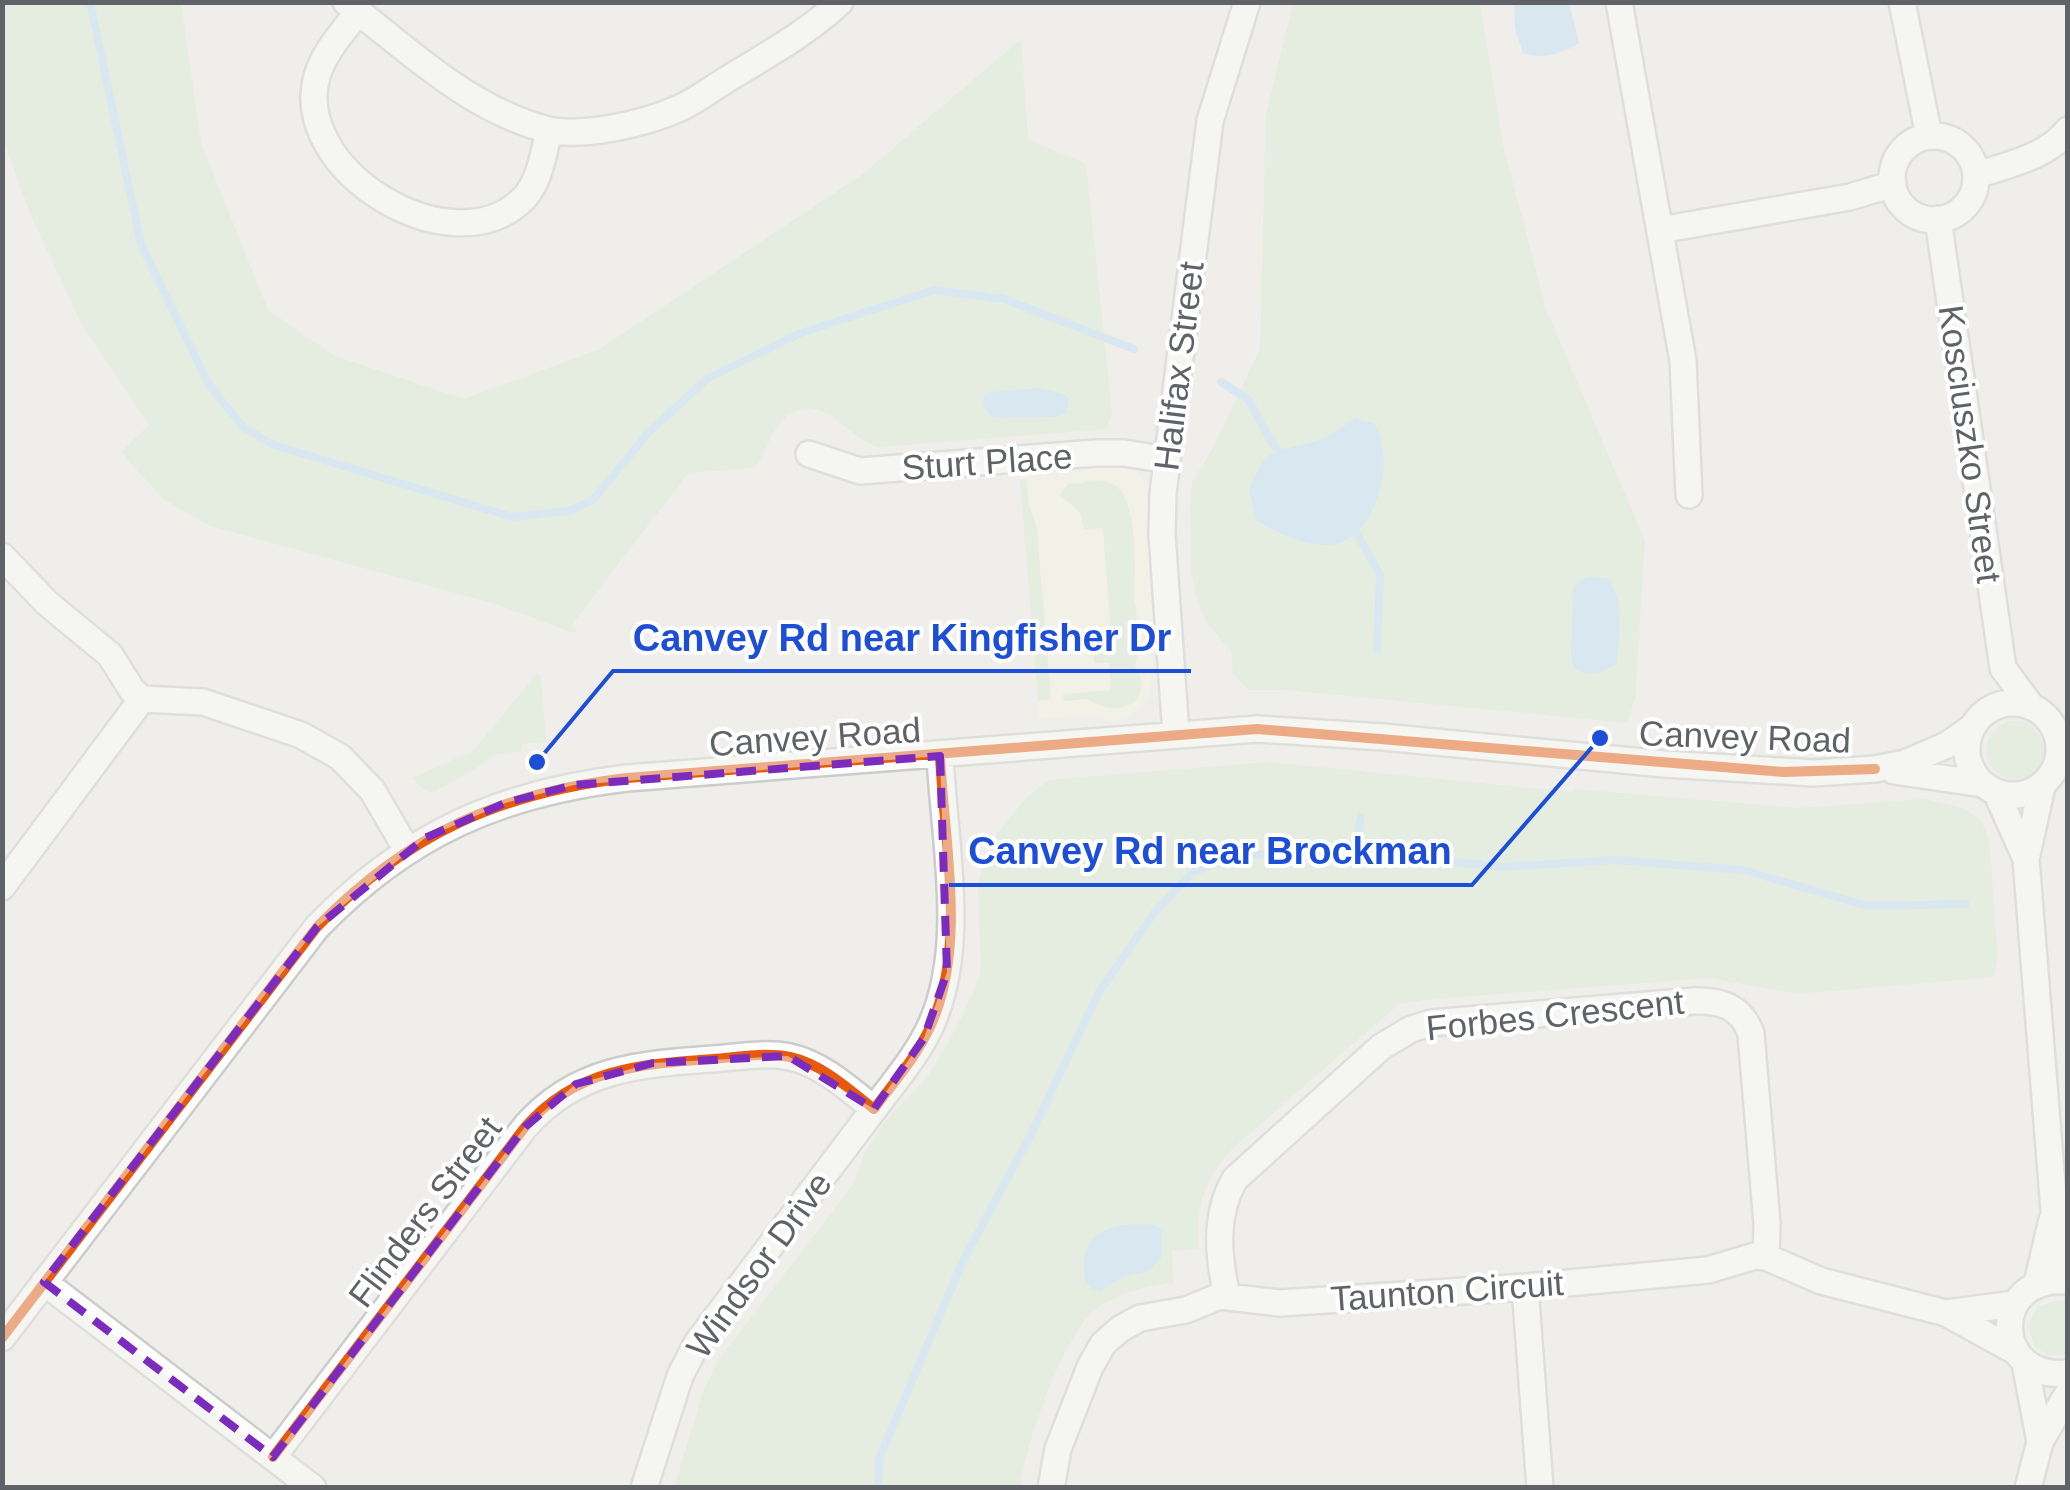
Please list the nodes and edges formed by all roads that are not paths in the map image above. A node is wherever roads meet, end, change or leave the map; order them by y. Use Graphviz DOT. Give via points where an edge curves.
graph roads {
  1 [pos="840,2"];
  2 [pos="1248,2"];
  3 [pos="1619,2"];
  4 [pos="1902,2"];
  5 [pos="352,7"];
  6 [pos="815,12"];
  7 [pos="549,130"];
  8 [pos="2068,130"];
  9 [pos="1929,136"];
  10 [pos="1977,176"];
  11 [pos="1893,184"];
  12 [pos="1938,220"];
  13 [pos="1660,230"];
  14 [pos="809,454"];
  15 [pos="1167,460"];
  16 [pos="1689,495"];
  17 [pos="2,556"];
  18 [pos="2002,668"];
  19 [pos="142,699"];
  20 [pos="2049,716"];
  21 [pos="1978,719"];
  22 [pos="1176,735"];
  23 [pos="940,756"];
  24 [pos="2062,759"];
  25 [pos="1875,769"];
  26 [pos="2042,786"];
  27 [pos="1990,788"];
  28 [pos="407,850"];
  29 [pos="2026,859"];
  30 [pos="2,887"];
  31 [pos="874,1109"];
  32 [pos="2054,1210"];
  33 [pos="1766,1257"];
  34 [pos="2068,1279"];
  35 [pos="44,1282"];
  36 [pos="2037,1283"];
  37 [pos="1524,1287"];
  38 [pos="1227,1296"];
  39 [pos="2014,1304"];
  40 [pos="1946,1313"];
  41 [pos="2,1338"];
  42 [pos="2020,1357"];
  43 [pos="2068,1373"];
  44 [pos="2068,1394"];
  45 [pos="2040,1442"];
  46 [pos="273,1457"];
  47 [pos="313,1488"];
  48 [pos="644,1488"];
  49 [pos="1051,1488"];
  50 [pos="1540,1488"];
  51 [pos="2028,1488"];
  1 -- 6 [label="street"];
  2 -- 15 [label="street, Halifax Street" via="1210,121"];
  3 -- 13 [label="street"];
  4 -- 9 [label="street"];
  5 -- 7 [label="street" via="451,82 505,115"];
  5 -- 7 [label="street" via="316,79 314,102 335,155 374,196 430,218 487,221 534,186"];
  6 -- 7 [label="street" via="680,108 630,124"];
  8 -- 10 [label="street" via="2034,156"];
  9 -- 10 [label="street" via="1965,149"];
  9 -- 11 [label="street" via="1897,158"];
  10 -- 12 [label="street" via="1969,203"];
  11 -- 12 [label="street" via="1904,208"];
  11 -- 13 [label="street"];
  12 -- 18 [label="street, Kosciuszko Street"];
  13 -- 16 [label="street" via="1683,360"];
  14 -- 15 [label="street, Sturt Place" via="860,471 1096,454"];
  15 -- 22 [label="street, Halifax Street" via="1162,534"];
  17 -- 19 [label="street" via="110,655"];
  18 -- 20 [label="street, Kosciuszko Street"];
  18 -- 21 [label="street, Kosciuszko Street"];
  19 -- 28 [label="street" via="203,702 316,742 365,782"];
  19 -- 30 [label="street"];
  20 -- 21 [label="street" via="2006,702"];
  20 -- 24 [label="street"];
  21 -- 25 [label="street, Canvey Road" via="1919,759"];
  21 -- 27 [label="street" via="1966,742 1967,758"];
  22 -- 23 [label="street, Canvey Road"];
  22 -- 25 [label="street, Canvey Road" via="1279,730 1784,772"];
  23 -- 28 [label="street, Canvey Road" via="574,785 481,812"];
  23 -- 31 [label="street" via="947,972 924,1038"];
  24 -- 26 [label="street"];
  25 -- 27 [label="street, Canvey Road"];
  26 -- 27 [label="street" via="2012,796"];
  26 -- 29 [label="street"];
  27 -- 29 [label="street"];
  28 -- 35 [label="street, Canvey Road" via="316,927"];
  29 -- 32 [label="street"];
  31 -- 46 [label="street, Flinders Street" via="822,1070 788,1056 628,1066 576,1084 525,1127"];
  31 -- 48 [label="street, Windsor Drive" via="697,1342"];
  32 -- 34 [label="street"];
  32 -- 36 [label="street"];
  33 -- 37 [label="street, Taunton Circuit" via="1708,1270"];
  33 -- 38 [label="street, Forbes Crescent" via="1751,1034 1730,1006 1694,1001 1431,1023 1392,1039 1235,1179 1220,1222"];
  33 -- 40 [label="street" via="1821,1282"];
  34 -- 36 [label="street"];
  35 -- 41 [label="street, Canvey Road"];
  35 -- 46 [label="street"];
  36 -- 39 [label="street"];
  37 -- 38 [label="street, Taunton Circuit" via="1271,1304"];
  37 -- 50 [label="street"];
  38 -- 49 [label="street, Taunton Circuit" via="1140,1318 1108,1339 1058,1448"];
  39 -- 40 [label="street"];
  39 -- 42 [label="street" via="2010,1336"];
  40 -- 42 [label="street"];
  42 -- 43 [label="street" via="2039,1371"];
  42 -- 45 [label="street"];
  44 -- 45 [label="street"];
  45 -- 51 [label="street"];
  46 -- 47 [label="street"];
}
